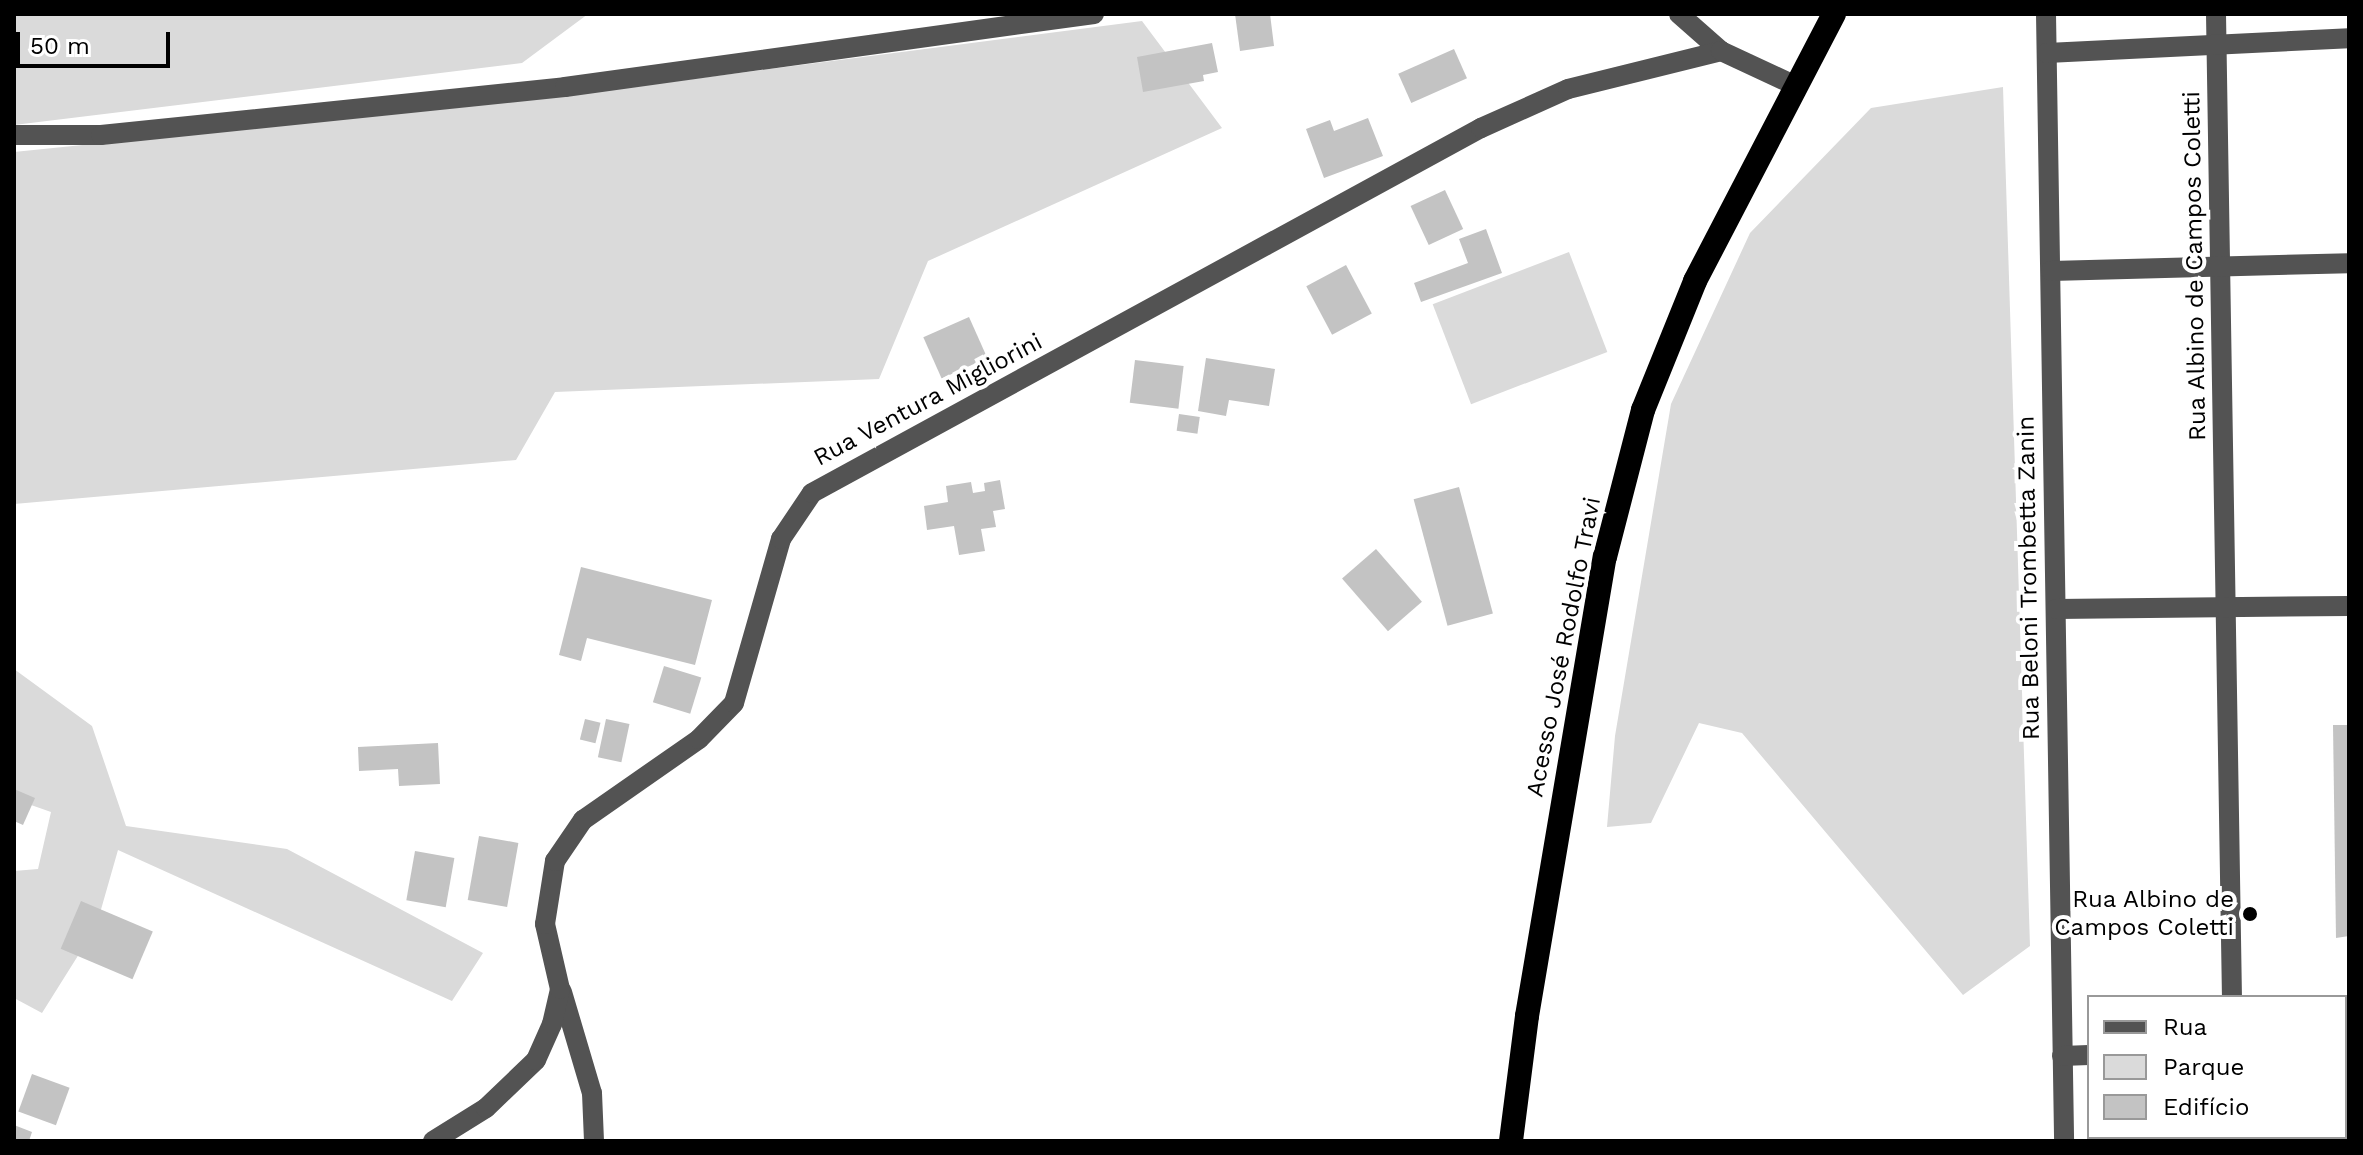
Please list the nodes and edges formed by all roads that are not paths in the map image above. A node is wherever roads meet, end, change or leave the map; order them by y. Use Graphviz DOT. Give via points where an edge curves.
graph roads {
  1 [pos="1094,14"];
  2 [pos="1679,14"];
  3 [pos="1834,14"];
  4 [pos="2046,14"];
  5 [pos="2216,14"];
  6 [pos="2349,38"];
  7 [pos="2218,45"];
  8 [pos="1721,51"];
  9 [pos="2047,53"];
  10 [pos="1796,86"];
  11 [pos="14,135"];
  12 [pos="2349,263"];
  13 [pos="2221,267"];
  14 [pos="2051,271"];
  15 [pos="2349,606"];
  16 [pos="2226,608"];
  17 [pos="2056,609"];
  18 [pos="560,989"];
  19 [pos="2232,995"];
  20 [pos="2087,1055"];
  21 [pos="2062,1056"];
  22 [pos="433,1141"];
  23 [pos="594,1141"];
  24 [pos="1511,1141"];
  25 [pos="2064,1141"];
  1 -- 11 [label="street" via="565,87 101,135"];
  2 -- 8 [label="street"];
  3 -- 10 [label="highway, Acesso José Rodolfo Travi"];
  4 -- 9 [label="street, Rua Beloni Trombetta Zanin"];
  5 -- 7 [label="street, Rua Albino de Campos Coletti"];
  6 -- 7 [label="street"];
  7 -- 9 [label="street"];
  7 -- 13 [label="street, Rua Albino de Campos Coletti"];
  8 -- 10 [label="street"];
  8 -- 18 [label="street, Rua Ventura Migliorini" via="1568,89 1481,128 812,493 781,539 734,703 699,739 583,820 555,861 545,924"];
  9 -- 14 [label="street, Rua Beloni Trombetta Zanin"];
  10 -- 24 [label="highway, Acesso José Rodolfo Travi" via="1695,281 1643,410 1605,557 1527,1016"];
  12 -- 13 [label="street"];
  13 -- 14 [label="street"];
  13 -- 16 [label="street, Rua Albino de Campos Coletti"];
  14 -- 17 [label="street, Rua Beloni Trombetta Zanin"];
  15 -- 16 [label="street"];
  16 -- 17 [label="street"];
  16 -- 19 [label="street, Rua Albino de Campos Coletti"];
  17 -- 21 [label="street, Rua Beloni Trombetta Zanin"];
  18 -- 22 [label="street" via="536,1060 486,1108"];
  18 -- 23 [label="street, Rua Ventura Migliorini" via="592,1093"];
  20 -- 21 [label="street"];
  21 -- 25 [label="street, Rua Beloni Trombetta Zanin"];
}
